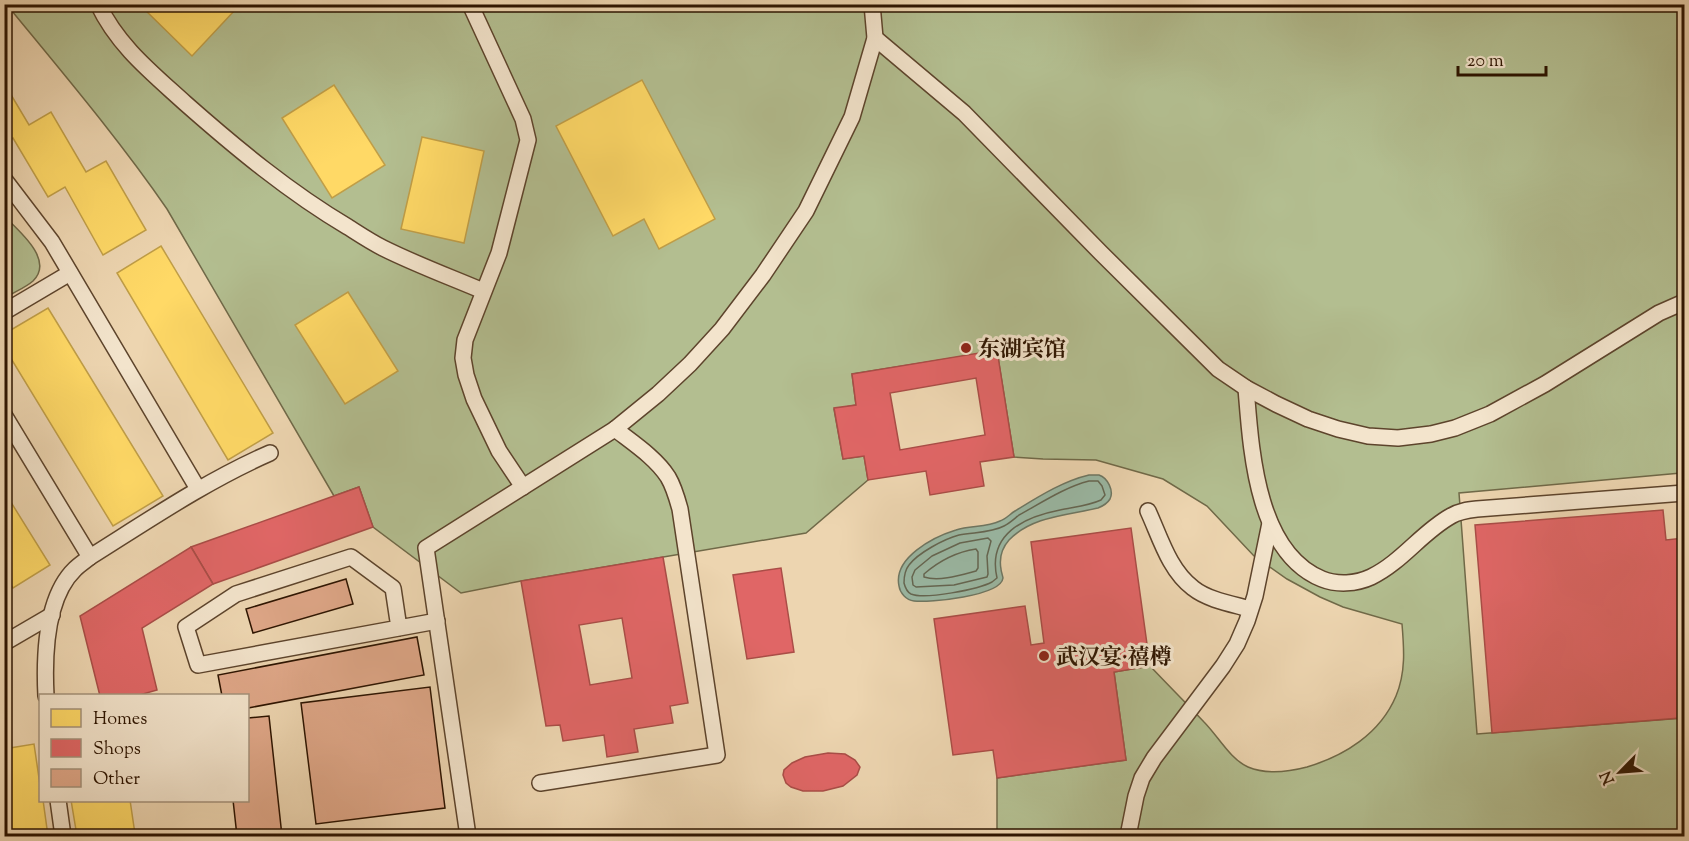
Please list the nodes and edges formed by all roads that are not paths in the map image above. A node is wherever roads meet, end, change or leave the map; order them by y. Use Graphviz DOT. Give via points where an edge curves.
graph roads {
  1 [pos="98,4"];
  2 [pos="470,4"];
  3 [pos="872,4"];
  4 [pos="875,38"];
  5 [pos="4,179"];
  6 [pos="70,273"];
  7 [pos="483,291"];
  8 [pos="1684,302"];
  9 [pos="4,312"];
  10 [pos="1246,388"];
  11 [pos="4,415"];
  12 [pos="615,429"];
  13 [pos="270,453"];
  14 [pos="523,487"];
  15 [pos="198,489"];
  16 [pos="1684,493"];
  17 [pos="1148,511"];
  18 [pos="1270,523"];
  19 [pos="90,557"];
  20 [pos="1250,609"];
  21 [pos="52,615"];
  22 [pos="437,621"];
  23 [pos="399,628"];
  24 [pos="4,643"];
  25 [pos="46,694"];
  26 [pos="540,783"];
  27 [pos="58,802"];
  28 [pos="63,837"];
  29 [pos="468,837"];
  30 [pos="1128,837"];
  1 -- 7 [label="lane" via="117,37 138,60 267,173 382,248"];
  2 -- 7 [label="lane" via="523,119 528,140 499,253"];
  3 -- 4 [label="lane"];
  4 -- 10 [label="lane" via="964,113 1218,369"];
  4 -- 12 [label="lane" via="852,117 806,211 722,329 658,394"];
  5 -- 6 [label="lane" via="52,242"];
  6 -- 9 [label="lane"];
  6 -- 15 [label="lane"];
  7 -- 14 [label="lane" via="465,340 466,375 499,451"];
  8 -- 10 [label="lane" via="1490,414 1431,434 1398,438 1338,429 1308,419"];
  10 -- 18 [label="lane" via="1253,461"];
  11 -- 19 [label="lane"];
  12 -- 14 [label="lane"];
  12 -- 26 [label="lane" via="657,463 675,491 717,754"];
  13 -- 15 [label="lane"];
  14 -- 22 [label="lane" via="426,548"];
  15 -- 19 [label="lane"];
  16 -- 18 [label="lane" via="1464,511 1442,522 1372,577 1349,583 1329,582 1304,569"];
  17 -- 20 [label="lane" via="1170,560 1193,589"];
  18 -- 20 [label="lane"];
  19 -- 21 [label="lane" via="74,569 62,586"];
  20 -- 30 [label="lane" via="1237,644 1223,666 1142,778"];
  21 -- 24 [label="lane"];
  21 -- 25 [label="lane" via="46,654"];
  22 -- 23 [label="lane"];
  22 -- 29 [label="lane"];
  23 -- 23 [label="lane" via="393,588 351,557 236,594 186,627 198,665"];
  27 -- 28 [label="lane"];
}
